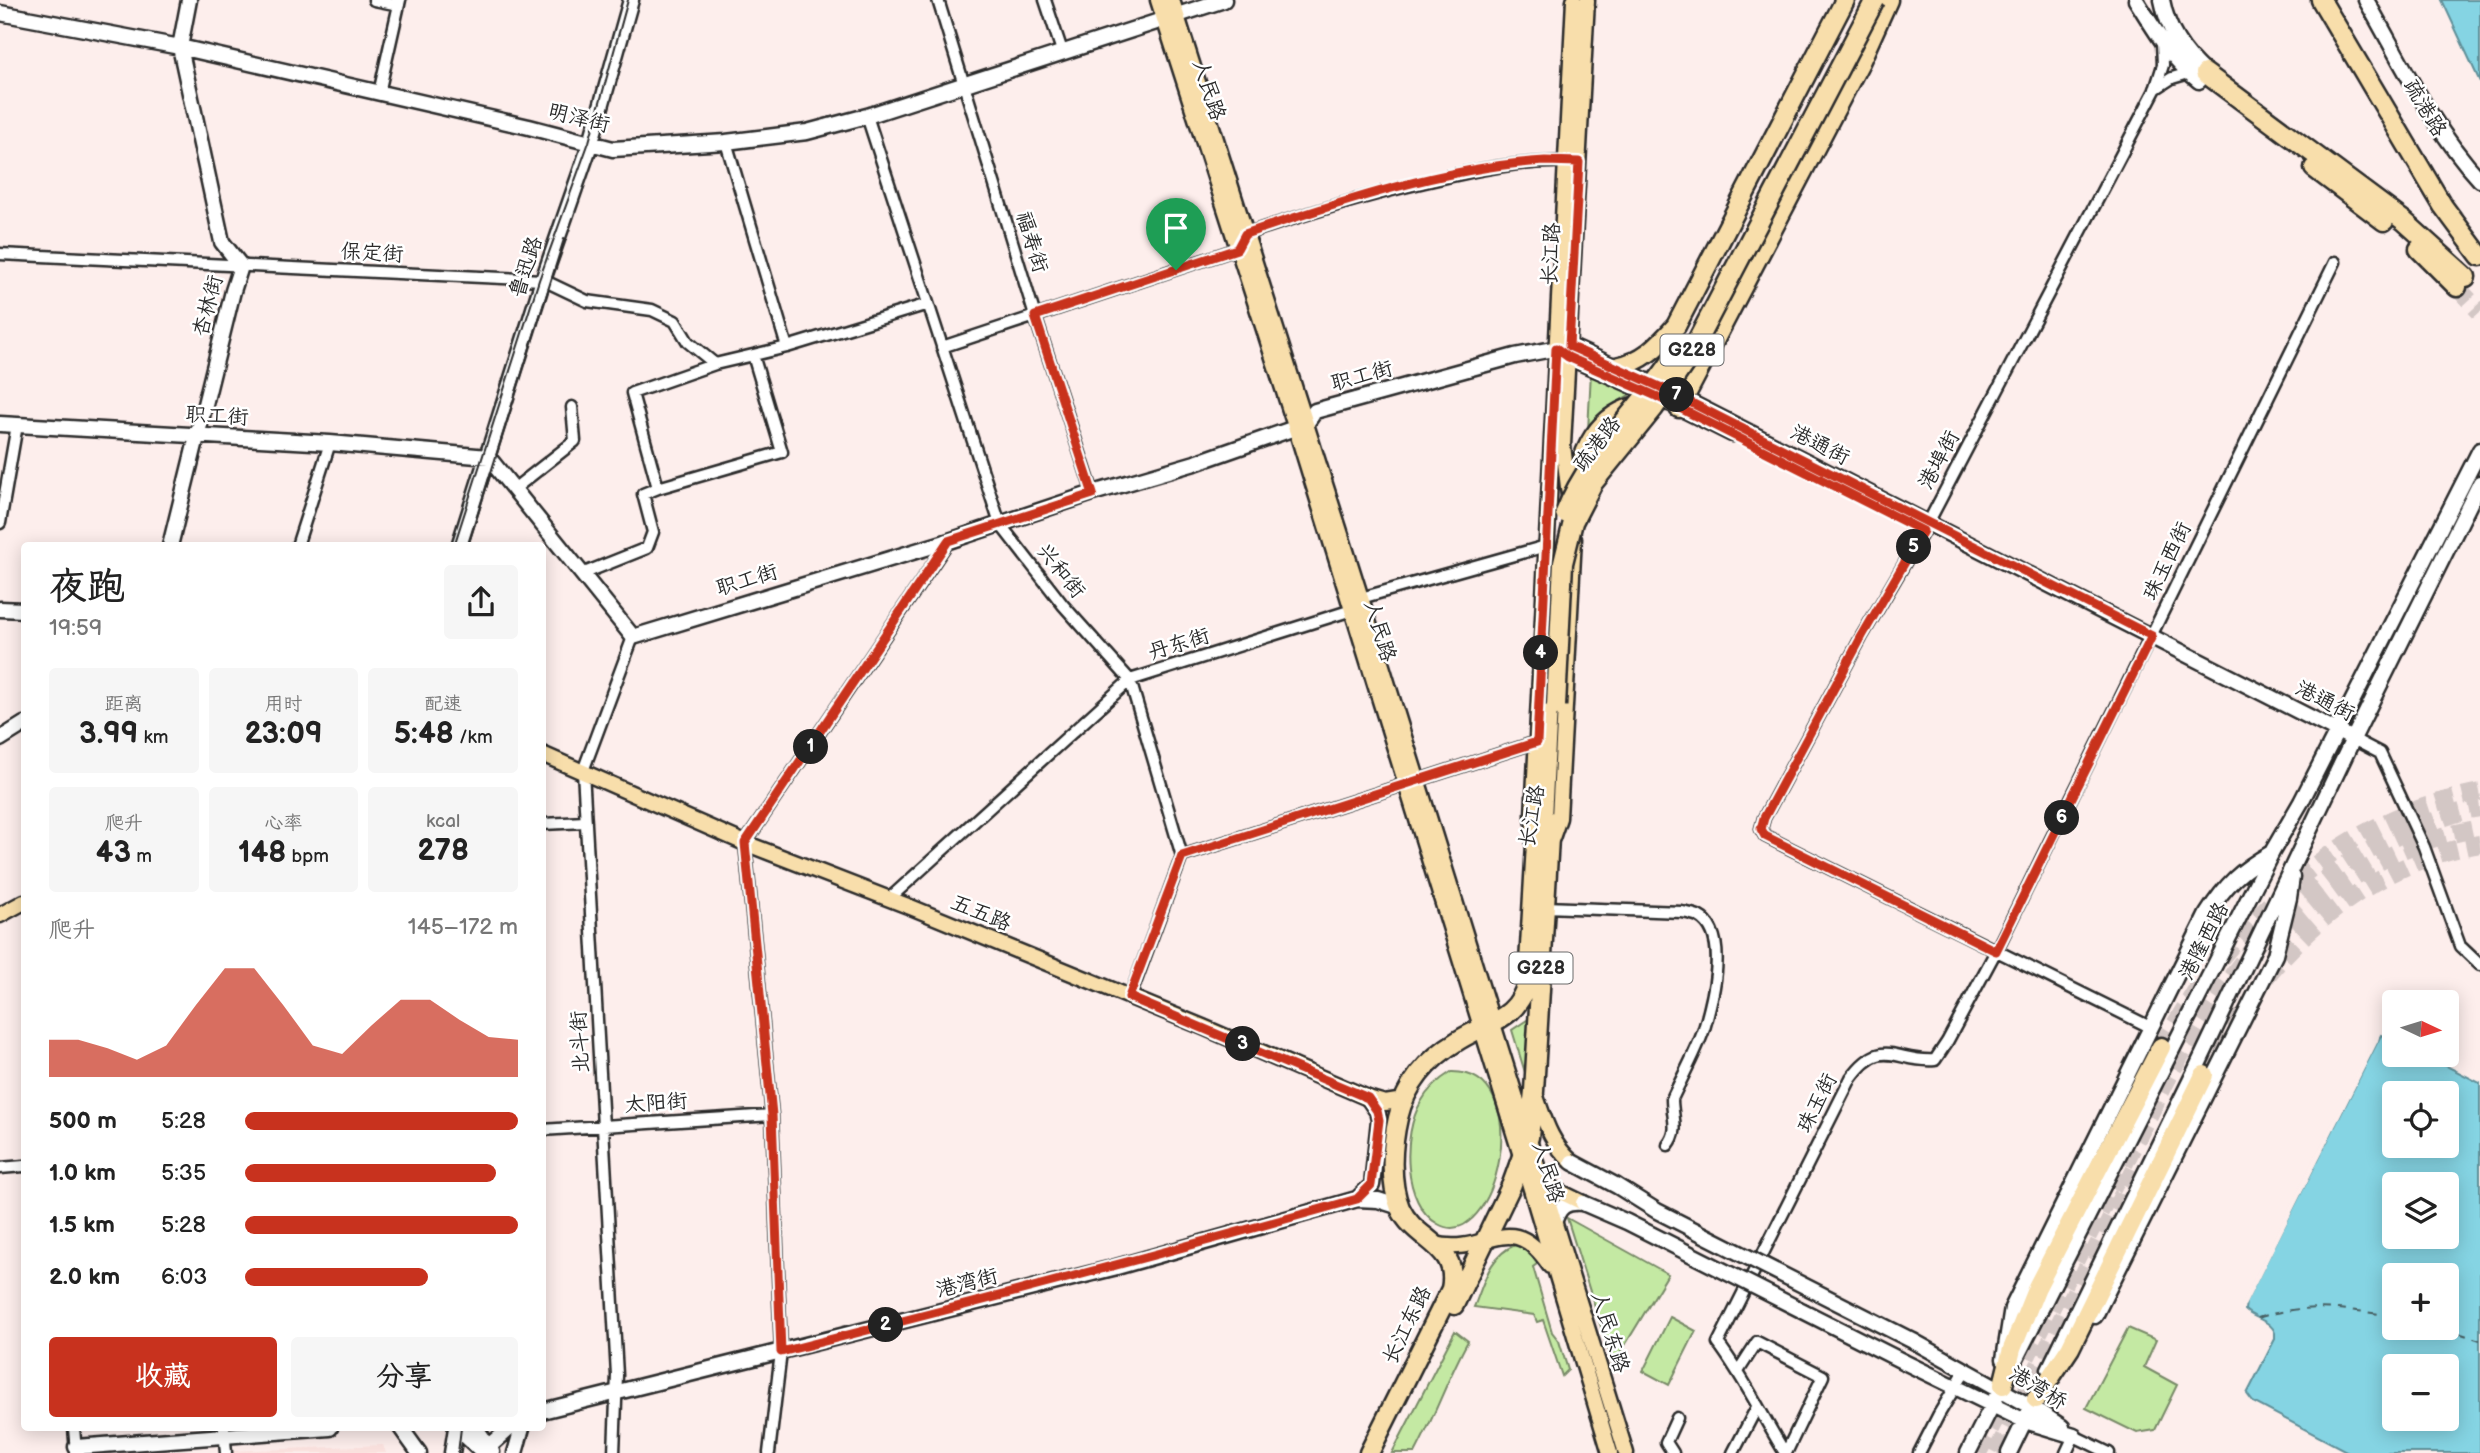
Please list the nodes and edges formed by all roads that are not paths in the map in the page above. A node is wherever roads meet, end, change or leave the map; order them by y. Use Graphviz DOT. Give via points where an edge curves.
graph roads {
  1 [pos="189,0"];
  2 [pos="374,0"];
  3 [pos="631,0"];
  4 [pos="939,0"];
  5 [pos="1045,0"];
  6 [pos="1158,0"];
  7 [pos="1172,0"];
  8 [pos="1224,0"];
  9 [pos="1574,0"];
  10 [pos="1587,0"];
  11 [pos="1845,0"];
  12 [pos="1862,0"];
  13 [pos="1875,0"];
  14 [pos="1888,0"];
  15 [pos="2136,0"];
  16 [pos="2153,0"];
  17 [pos="2321,0"];
  18 [pos="2334,0"];
  19 [pos="2366,0"];
  20 [pos="400,3"];
  21 [pos="2157,11"];
  22 [pos="0,13"];
  23 [pos="1171,18"];
  24 [pos="2162,42"];
  25 [pos="180,47"];
  26 [pos="1062,51"];
  27 [pos="2198,76"];
  28 [pos="963,84"];
  29 [pos="2155,90"];
  30 [pos="379,93"];
  31 [pos="867,116"];
  32 [pos="2399,121"];
  33 [pos="591,142"];
  34 [pos="726,142"];
  35 [pos="1572,162"];
  36 [pos="2480,180"];
  37 [pos="1245,234"];
  38 [pos="2480,237"];
  39 [pos="1237,249"];
  40 [pos="0,254"];
  41 [pos="2480,256"];
  42 [pos="2335,262"];
  43 [pos="241,266"];
  44 [pos="543,280"];
  45 [pos="2461,282"];
  46 [pos="928,304"];
  47 [pos="1035,316"];
  48 [pos="787,347"];
  49 [pos="942,347"];
  50 [pos="1564,350"];
  51 [pos="753,355"];
  52 [pos="715,364"];
  53 [pos="1615,367"];
  54 [pos="1678,403"];
  55 [pos="572,407"];
  56 [pos="0,424"];
  57 [pos="17,425"];
  58 [pos="1301,427"];
  59 [pos="197,435"];
  60 [pos="330,443"];
  61 [pos="2480,450"];
  62 [pos="488,457"];
  63 [pos="2480,483"];
  64 [pos="658,488"];
  65 [pos="514,489"];
  66 [pos="1093,494"];
  67 [pos="1572,512"];
  68 [pos="0,523"];
  69 [pos="1000,524"];
  70 [pos="1926,527"];
  71 [pos="948,541"];
  72 [pos="171,542"];
  73 [pos="298,542"];
  74 [pos="460,542"];
  75 [pos="1546,546"];
  76 [pos="582,575"];
  77 [pos="1356,604"];
  78 [pos="0,609"];
  79 [pos="21,610"];
  80 [pos="633,637"];
  81 [pos="2150,640"];
  82 [pos="1130,680"];
  83 [pos="1552,706"];
  84 [pos="21,725"];
  85 [pos="2335,734"];
  86 [pos="2353,738"];
  87 [pos="0,739"];
  88 [pos="1537,742"];
  89 [pos="546,756"];
  90 [pos="583,771"];
  91 [pos="1411,783"];
  92 [pos="586,822"];
  93 [pos="546,824"];
  94 [pos="745,843"];
  95 [pos="1542,845"];
  96 [pos="2272,852"];
  97 [pos="1182,856"];
  98 [pos="2293,864"];
  99 [pos="890,898"];
  100 [pos="21,904"];
  101 [pos="1545,907"];
  102 [pos="0,915"];
  103 [pos="1996,951"];
  104 [pos="2480,965"];
  105 [pos="1129,997"];
  106 [pos="1480,1002"];
  107 [pos="1487,1025"];
  108 [pos="2150,1027"];
  109 [pos="1460,1039"];
  110 [pos="2161,1047"];
  111 [pos="2204,1074"];
  112 [pos="1534,1091"];
  113 [pos="1368,1098"];
  114 [pos="1404,1100"];
  115 [pos="772,1115"];
  116 [pos="604,1126"];
  117 [pos="546,1130"];
  118 [pos="1529,1137"];
  119 [pos="1668,1146"];
  120 [pos="1522,1158"];
  121 [pos="21,1166"];
  122 [pos="0,1168"];
  123 [pos="1536,1184"];
  124 [pos="1357,1199"];
  125 [pos="1505,1199"];
  126 [pos="1583,1203"];
  127 [pos="1400,1207"];
  128 [pos="1554,1224"];
  129 [pos="1486,1240"];
  130 [pos="1435,1244"];
  131 [pos="1557,1275"];
  132 [pos="781,1352"];
  133 [pos="1966,1369"];
  134 [pos="1739,1370"];
  135 [pos="1956,1387"];
  136 [pos="2002,1388"];
  137 [pos="617,1393"];
  138 [pos="2034,1403"];
  139 [pos="1993,1404"];
  140 [pos="1757,1407"];
  141 [pos="546,1410"];
  142 [pos="1677,1418"];
  143 [pos="2025,1421"];
  144 [pos="74,1431"];
  145 [pos="250,1431"];
  146 [pos="403,1431"];
  147 [pos="456,1431"];
  148 [pos="460,1431"];
  149 [pos="477,1431"];
  150 [pos="507,1431"];
  151 [pos="521,1431"];
  152 [pos="225,1432"];
  153 [pos="2074,1436"];
  154 [pos="76,1450"];
  155 [pos="486,1451"];
  156 [pos="226,1453"];
  157 [pos="419,1453"];
  158 [pos="452,1453"];
  159 [pos="515,1453"];
  160 [pos="614,1453"];
  161 [pos="769,1453"];
  162 [pos="1369,1453"];
  163 [pos="1380,1453"];
  164 [pos="1610,1453"];
  165 [pos="1626,1453"];
  166 [pos="1673,1453"];
  167 [pos="1733,1453"];
  168 [pos="1785,1453"];
  169 [pos="1919,1453"];
  170 [pos="1968,1453"];
  171 [pos="2009,1453"];
  172 [pos="2066,1453"];
  173 [pos="2109,1453"];
  1 -- 25 [label="main road, 杏林街"];
  2 -- 20 [label="street"];
  3 -- 33 [label="main road, 鲁迅路"];
  4 -- 28 [label="street, 福寿街"];
  5 -- 26 [label="street"];
  6 -- 23 [label="main road, 人民路"];
  7 -- 23 [label="main road, 人民路"];
  8 -- 23 [label="main road, 明泽街"];
  9 -- 35 [label="main road, 长江路"];
  10 -- 35 [label="main road, 长江路"];
  11 -- 53 [label="highway" via="1675,326 1646,356"];
  12 -- 83 [label="highway, 疏港路 / G228, bridge" via="1677,354 1590,464 1572,496 1563,517 1555,563"];
  13 -- 83 [label="highway, 疏港路 / G228, bridge" via="1687,360 1593,483 1573,522 1563,564"];
  14 -- 54 [label="highway" via="1860,62"];
  15 -- 21 [label="main road"];
  16 -- 21 [label="main road"];
  17 -- 32 [label="highway"];
  18 -- 32 [label="highway, 疏港路"];
  19 -- 36 [label="main road" via="2433,117"];
  20 -- 30 [label="street"];
  21 -- 24 [label="main road"];
  21 -- 27 [label="main road"];
  22 -- 25 [label="main road, 明泽街"];
  23 -- 26 [label="main road, 明泽街"];
  23 -- 37 [label="main road, 人民路"];
  23 -- 39 [label="main road, 人民路"];
  24 -- 27 [label="main road"];
  24 -- 29 [label="street, 港埠街" via="2163,65"];
  25 -- 30 [label="main road, 明泽街"];
  25 -- 43 [label="main road, 杏林街" via="222,242"];
  26 -- 28 [label="main road, 明泽街"];
  27 -- 29 [label="street" via="2172,78"];
  27 -- 45 [label="highway"];
  28 -- 31 [label="main road, 明泽街"];
  28 -- 47 [label="street, 福寿街"];
  29 -- 70 [label="street, 港埠街"];
  30 -- 33 [label="main road, 明泽街"];
  31 -- 34 [label="main road, 明泽街" via="807,132"];
  31 -- 46 [label="street, 兴和街"];
  32 -- 38 [label="highway, 疏港路"];
  32 -- 41 [label="highway, 疏港路" via="2444,206"];
  33 -- 34 [label="main road, 明泽街" via="613,149"];
  33 -- 44 [label="main road, 鲁迅路"];
  34 -- 48 [label="street"];
  35 -- 37 [label="street" via="1490,166 1363,197"];
  35 -- 50 [label="main road, 长江路"];
  37 -- 39 [label="street"];
  37 -- 58 [label="main road, 人民路"];
  39 -- 47 [label="street"];
  39 -- 58 [label="main road, 人民路"];
  40 -- 43 [label="street, 保定街"];
  42 -- 81 [label="street, 珠玉西街"];
  43 -- 44 [label="street, 保定街"];
  43 -- 59 [label="main road, 杏林街"];
  44 -- 52 [label="street, 保定街" via="587,301 664,315"];
  44 -- 62 [label="main road, 鲁迅路"];
  46 -- 48 [label="street"];
  46 -- 49 [label="street, 兴和街"];
  47 -- 49 [label="street"];
  47 -- 66 [label="street, 福寿街"];
  48 -- 51 [label="street"];
  49 -- 69 [label="street, 兴和街"];
  50 -- 53 [label="main road, 港通街"];
  50 -- 54 [label="main road, 港通街"];
  50 -- 58 [label="main road, 职工街" via="1515,356 1315,411"];
  50 -- 67 [label="main road, 长江路" via="1563,445"];
  50 -- 75 [label="main road"];
  51 -- 52 [label="street"];
  51 -- 64 [label="street" via="782,452"];
  52 -- 64 [label="street" via="632,393"];
  53 -- 54 [label="main road, 港通街"];
  54 -- 67 [label="main road" via="1639,403 1604,420 1591,433 1581,452"];
  54 -- 70 [label="main road, 港通街"];
  55 -- 65 [label="street" via="575,441"];
  56 -- 57 [label="main road, 职工街"];
  57 -- 59 [label="main road, 职工街"];
  57 -- 68 [label="street"];
  58 -- 66 [label="main road, 职工街"];
  58 -- 77 [label="main road, 人民路"];
  59 -- 60 [label="main road, 职工街"];
  59 -- 72 [label="main road, 杏林街"];
  60 -- 62 [label="main road, 职工街"];
  60 -- 73 [label="street"];
  61 -- 85 [label="main road, 港隆西路"];
  62 -- 65 [label="main road"];
  62 -- 74 [label="main road, 鲁迅路"];
  63 -- 86 [label="main road"];
  64 -- 76 [label="street" via="643,494 653,532 647,548"];
  65 -- 76 [label="main road"];
  66 -- 69 [label="main road, 职工街"];
  67 -- 95 [label="main road, 长江路" via="1574,560 1559,818"];
  69 -- 71 [label="main road, 职工街"];
  69 -- 82 [label="street, 兴和街"];
  70 -- 81 [label="main road, 港通街"];
  70 -- 103 [label="street, 港埠街" via="1862,636 1761,829 1782,845"];
  71 -- 80 [label="main road, 职工街"];
  71 -- 94 [label="street"];
  75 -- 77 [label="street, 丹东街"];
  75 -- 88 [label="main road"];
  76 -- 80 [label="main road"];
  77 -- 82 [label="street, 丹东街"];
  77 -- 91 [label="main road, 人民路"];
  78 -- 79 [label="main road"];
  80 -- 90 [label="street, 北斗街"];
  81 -- 85 [label="main road, 港通街"];
  81 -- 103 [label="street, 珠玉西街"];
  82 -- 97 [label="street, 兴和街"];
  82 -- 99 [label="street, 丹东街"];
  83 -- 95 [label="highway, 疏港路 / G228"];
  84 -- 87 [label="main road"];
  85 -- 86 [label="main road, 港通街"];
  85 -- 96 [label="main road, 港隆西路"];
  86 -- 98 [label="main road"];
  86 -- 104 [label="street" via="2380,753 2424,847 2460,946"];
  88 -- 91 [label="street"];
  88 -- 95 [label="main road" via="1533,816"];
  89 -- 90 [label="main road, 五五路"];
  90 -- 92 [label="street, 北斗街"];
  90 -- 94 [label="main road, 五五路"];
  91 -- 97 [label="street"];
  91 -- 106 [label="main road, 人民路"];
  92 -- 93 [label="street"];
  92 -- 116 [label="street, 北斗街"];
  94 -- 99 [label="main road, 五五路"];
  94 -- 115 [label="street"];
  95 -- 101 [label="highway, 长江路 / G228"];
  95 -- 107 [label="highway, 长江路 / G228" via="1527,987 1509,1014"];
  96 -- 108 [label="main road" via="2245,868 2223,889"];
  96 -- 136 [label="main road, 港隆西路"];
  97 -- 105 [label="street"];
  98 -- 138 [label="main road"];
  98 -- 138 [label="main road" via="2275,955 2084,1338 2055,1383"];
  99 -- 105 [label="main road, 五五路"];
  100 -- 102 [label="main road"];
  101 -- 112 [label="highway, 长江路 / G228"];
  101 -- 119 [label="street" via="1682,912 1706,923 1718,951 1717,967 1704,1030 1672,1099 1677,1126"];
  103 -- 108 [label="street, 港埠街"];
  103 -- 134 [label="street, 珠玉街" via="1935,1060 1917,1061 1896,1053 1879,1055 1863,1062 1851,1078 1718,1343"];
  105 -- 113 [label="main road, 五五路"];
  106 -- 107 [label="main road, 人民路"];
  106 -- 109 [label="main road"];
  107 -- 109 [label="highway, G228"];
  107 -- 118 [label="main road, 人民路"];
  107 -- 120 [label="main road, 人民路"];
  108 -- 136 [label="main road" via="2012,1308"];
  109 -- 114 [label="highway, G228" via="1428,1063"];
  110 -- 136 [label="highway" via="2037,1287"];
  111 -- 138 [label="highway" via="2070,1348"];
  112 -- 118 [label="highway, 长江路 / G228"];
  112 -- 133 [label="main road, 港湾桥, bridge" via="1552,1139 1573,1163 1657,1211"];
  113 -- 114 [label="main road, 五五路" via="1385,1103"];
  113 -- 124 [label="main road" via="1379,1120 1373,1178"];
  114 -- 127 [label="highway, G228" via="1393,1165"];
  115 -- 116 [label="street, 太阳街"];
  115 -- 132 [label="street"];
  116 -- 117 [label="street, 太阳街"];
  116 -- 137 [label="street, 北斗街"];
  118 -- 120 [label="highway, 长江东路 / G228"];
  118 -- 123 [label="main road, 人民路"];
  120 -- 123 [label="main road, 人民路"];
  120 -- 125 [label="highway, 长江东路 / G228"];
  121 -- 122 [label="street"];
  123 -- 125 [label="main road" via="1522,1185"];
  123 -- 126 [label="main road"];
  123 -- 128 [label="main road, 人民路"];
  123 -- 131 [label="main road, 人民路"];
  124 -- 127 [label="main road, 港湾街"];
  124 -- 132 [label="main road, 港湾街" via="1112,1268"];
  125 -- 129 [label="highway, 长江东路 / G228"];
  126 -- 128 [label="main road" via="1561,1207"];
  126 -- 135 [label="main road, 港湾桥, bridge"];
  127 -- 130 [label="highway, 长江东路" via="1408,1221"];
  128 -- 165 [label="main road, 人民东路"];
  129 -- 130 [label="main road" via="1461,1247"];
  129 -- 131 [label="main road" via="1502,1236 1527,1239"];
  129 -- 163 [label="highway, 长江东路 / G228"];
  130 -- 162 [label="highway, 长江东路" via="1452,1269 1451,1289"];
  131 -- 164 [label="main road, 人民东路"];
  132 -- 137 [label="main road, 港湾街"];
  132 -- 161 [label="street"];
  133 -- 135 [label="street"];
  133 -- 136 [label="main road, 港湾桥"];
  134 -- 140 [label="street"];
  134 -- 168 [label="street" via="1757,1342 1823,1376"];
  135 -- 139 [label="main road, 港湾桥"];
  135 -- 169 [label="street"];
  136 -- 138 [label="main road, 港湾桥"];
  136 -- 139 [label="main road, 港隆西路"];
  137 -- 141 [label="main road, 港湾街"];
  137 -- 160 [label="street, 北斗街"];
  138 -- 143 [label="main road"];
  138 -- 153 [label="main road, 港湾桥"];
  139 -- 143 [label="main road, 港湾桥"];
  139 -- 170 [label="main road, 港隆西路"];
  140 -- 167 [label="street"];
  140 -- 168 [label="street"];
  142 -- 166 [label="street" via="1666,1442"];
  143 -- 153 [label="main road, 港湾桥"];
  143 -- 171 [label="main road"];
  144 -- 154 [label="street"];
  145 -- 152 [label="main road"];
  146 -- 157 [label="main road"];
  147 -- 158 [label="main road"];
  148 -- 155 [label="main road"];
  149 -- 155 [label="main road"];
  150 -- 155 [label="main road"];
  151 -- 159 [label="main road"];
  152 -- 154 [label="main road"];
  152 -- 156 [label="street"];
  153 -- 172 [label="street"];
  153 -- 173 [label="street"];
}
